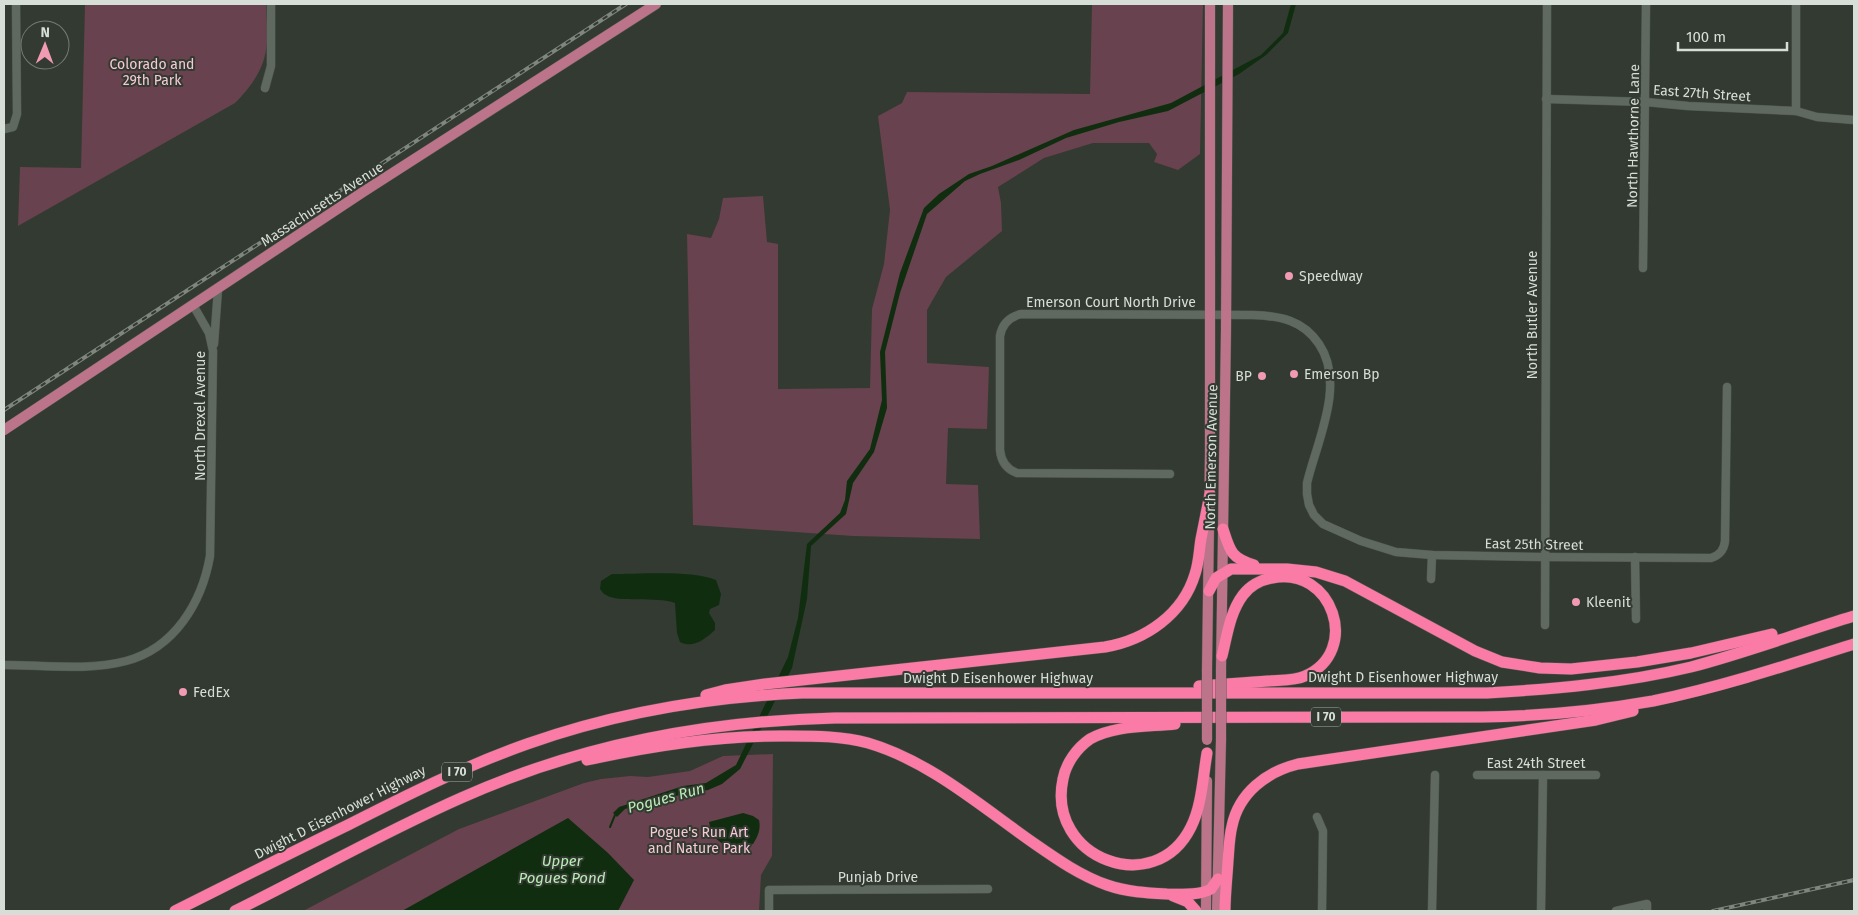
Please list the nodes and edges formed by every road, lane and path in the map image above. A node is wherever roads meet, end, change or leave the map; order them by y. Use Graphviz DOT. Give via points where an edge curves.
graph roads {
  1 [pos="16,4"];
  2 [pos="271,4"];
  3 [pos="656,4"];
  4 [pos="1210,4"];
  5 [pos="1228,4"];
  6 [pos="1547,4"];
  7 [pos="1646,4"];
  8 [pos="1796,4"];
  9 [pos="265,88"];
  10 [pos="1546,99"];
  11 [pos="1646,102"];
  12 [pos="1796,111"];
  13 [pos="1854,120"];
  14 [pos="4,129"];
  15 [pos="1643,268"];
  16 [pos="218,289"];
  17 [pos="192,305"];
  18 [pos="1218,315"];
  19 [pos="214,351"];
  20 [pos="1727,388"];
  21 [pos="4,430"];
  22 [pos="1170,474"];
  23 [pos="1210,494"];
  24 [pos="1314,515"];
  25 [pos="1223,529"];
  26 [pos="1432,555"];
  27 [pos="1544,557"];
  28 [pos="1635,557"];
  29 [pos="1263,568"];
  30 [pos="1223,572"];
  31 [pos="1431,579"];
  32 [pos="1209,591"];
  33 [pos="1854,615"];
  34 [pos="1636,619"];
  35 [pos="1545,625"];
  36 [pos="1854,644"];
  37 [pos="1222,656"];
  38 [pos="4,665"];
  39 [pos="1706,689"];
  40 [pos="1110,693"];
  41 [pos="638,714"];
  42 [pos="1252,718"];
  43 [pos="1207,753"];
  44 [pos="522,774"];
  45 [pos="1435,775"];
  46 [pos="1477,775"];
  47 [pos="1543,775"];
  48 [pos="1596,775"];
  49 [pos="1317,817"];
  50 [pos="1218,880"];
  51 [pos="988,889"];
  52 [pos="1206,892"];
  53 [pos="1169,894"];
  54 [pos="1647,908"];
  55 [pos="175,911"];
  56 [pos="235,911"];
  57 [pos="769,911"];
  58 [pos="1196,911"];
  59 [pos="1206,911"];
  60 [pos="1217,911"];
  61 [pos="1225,911"];
  62 [pos="1322,911"];
  63 [pos="1432,911"];
  64 [pos="1541,911"];
  65 [pos="1616,911"];
  1 -- 14 [label="street" via="17,114 13,127"];
  2 -- 9 [label="street" via="271,66"];
  3 -- 16 [label="main road, Massachusetts Avenue"];
  4 -- 18 [label="main road, North Emerson Avenue" via="1210,104"];
  5 -- 18 [label="main road, North Emerson Avenue"];
  6 -- 10 [label="street, North Butler Avenue"];
  7 -- 11 [label="street, North Hawthorne Lane"];
  8 -- 12 [label="street"];
  10 -- 11 [label="street, East 27th Street"];
  10 -- 27 [label="street, North Butler Avenue"];
  11 -- 12 [label="street, East 27th Street"];
  11 -- 15 [label="street, North Hawthorne Lane"];
  12 -- 13 [label="street, East 27th Street" via="1817,117"];
  16 -- 17 [label="main road, Massachusetts Avenue"];
  16 -- 19 [label="street"];
  17 -- 19 [label="street, North Drexel Avenue" via="209,333"];
  17 -- 21 [label="main road, Massachusetts Avenue"];
  18 -- 22 [label="street, Emerson Court North Drive" via="1021,314 1007,321 1001,330 1000,450 1004,465 1017,473"];
  18 -- 23 [label="main road, North Emerson Avenue"];
  18 -- 24 [label="street, Emerson Court North Drive" via="1266,315 1291,320 1309,332 1325,353 1330,369 1331,393 1307,487"];
  18 -- 25 [label="main road, North Emerson Avenue"];
  19 -- 38 [label="street, North Drexel Avenue" via="210,556 198,599 184,621 153,650 127,661 87,666"];
  20 -- 28 [label="street, East 25th Street" via="1723,549 1711,558"];
  23 -- 32 [label="main road, North Emerson Avenue"];
  23 -- 41 [label="highway" via="1198,564 1190,586 1165,620 1135,639 1105,647 757,685 725,690"];
  24 -- 26 [label="street, East 25th Street" via="1327,527 1373,546"];
  25 -- 29 [label="highway" via="1236,558"];
  25 -- 30 [label="main road, North Emerson Avenue"];
  26 -- 27 [label="street, East 25th Street"];
  26 -- 31 [label="street"];
  27 -- 28 [label="street, East 25th Street"];
  27 -- 35 [label="street, North Butler Avenue"];
  28 -- 34 [label="street"];
  29 -- 30 [label="highway"];
  29 -- 33 [label="highway" via="1306,570 1340,579 1468,648 1502,662 1540,668 1584,668 1669,657"];
  30 -- 32 [label="highway"];
  30 -- 37 [label="main road, North Emerson Avenue"];
  32 -- 43 [label="main road, North Emerson Avenue, bridge"];
  33 -- 40 [label="highway, Dwight D Eisenhower Highway / I 70" via="1690,667 1543,690 1487,693"];
  36 -- 39 [label="highway, I 70"];
  37 -- 40 [label="highway" via="1238,603 1247,590 1259,582 1282,577 1300,580 1318,590 1331,608 1336,630 1331,649 1322,664 1305,676 1290,680"];
  37 -- 50 [label="main road, North Emerson Avenue, bridge"];
  39 -- 42 [label="highway, I 70" via="1619,706 1536,715"];
  39 -- 61 [label="highway" via="1596,720 1306,763 1276,771 1261,780 1235,815 1230,833"];
  40 -- 41 [label="highway, Dwight D Eisenhower Highway / I 70" via="802,693 706,701"];
  41 -- 55 [label="highway, Dwight D Eisenhower Highway / I 70" via="556,735 472,765"];
  42 -- 43 [label="highway" via="1118,729 1089,740 1072,757 1063,776 1061,800 1074,836 1107,861 1124,865 1160,858 1179,844 1192,826"];
  42 -- 44 [label="highway, I 70" via="789,719 679,732 618,744"];
  43 -- 52 [label="main road, North Emerson Avenue"];
  44 -- 53 [label="highway" via="653,747 730,738 824,736 848,739 868,743 918,764 1080,873 1123,890"];
  44 -- 56 [label="highway, I 70" via="435,810"];
  45 -- 63 [label="street"];
  46 -- 47 [label="street, East 24th Street"];
  47 -- 48 [label="street, East 24th Street"];
  47 -- 64 [label="street"];
  49 -- 62 [label="street" via="1323,831"];
  50 -- 52 [label="highway" via="1214,888"];
  50 -- 60 [label="main road, North Emerson Avenue"];
  51 -- 57 [label="street, Punjab Drive" via="769,890"];
  52 -- 53 [label="highway"];
  52 -- 59 [label="main road, North Emerson Avenue"];
  53 -- 58 [label="highway" via="1184,900"];
  54 -- 65 [label="street"];
}
